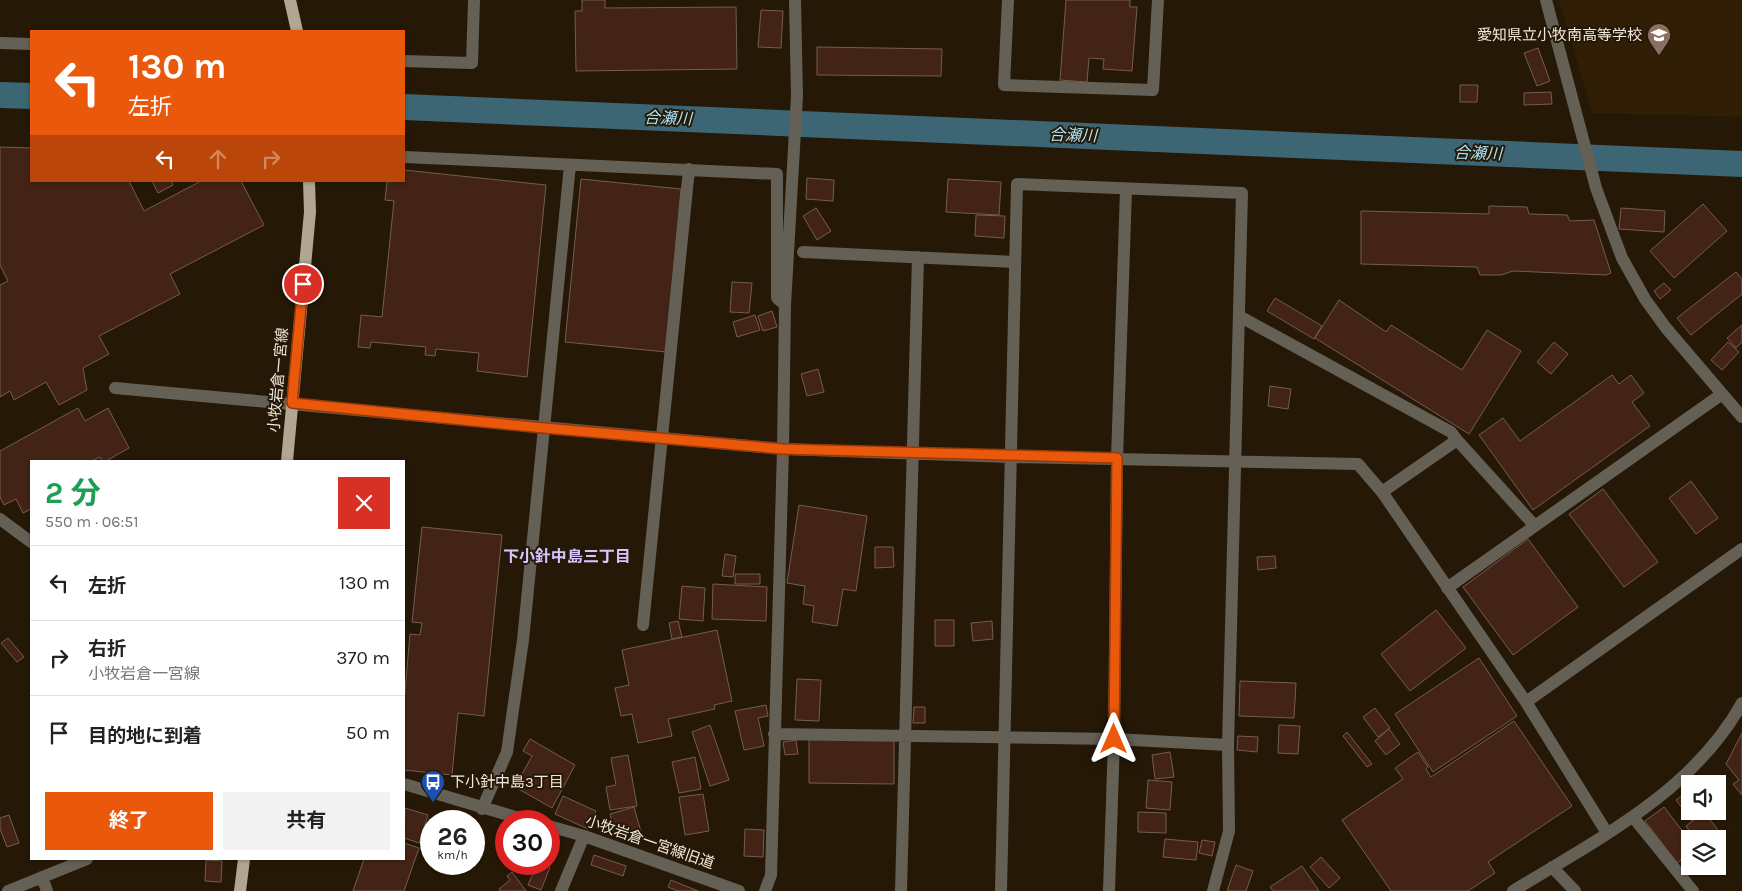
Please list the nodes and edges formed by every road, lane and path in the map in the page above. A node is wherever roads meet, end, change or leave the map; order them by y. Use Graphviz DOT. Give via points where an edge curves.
graph roads {
  1 [pos="290,0"];
  2 [pos="474,0"];
  3 [pos="795,0"];
  4 [pos="1008,0"];
  5 [pos="1158,0"];
  6 [pos="1546,0"];
  7 [pos="297,30"];
  8 [pos="0,43"];
  9 [pos="30,44"];
  10 [pos="405,61"];
  11 [pos="405,157"];
  12 [pos="570,166"];
  13 [pos="689,169"];
  14 [pos="310,182"];
  15 [pos="1126,190"];
  16 [pos="803,252"];
  17 [pos="918,257"];
  18 [pos="1015,262"];
  19 [pos="785,306"];
  20 [pos="1239,316"];
  21 [pos="115,388"];
  22 [pos="1722,394"];
  23 [pos="292,403"];
  24 [pos="1742,417"];
  25 [pos="544,428"];
  26 [pos="664,439"];
  27 [pos="1456,440"];
  28 [pos="783,449"];
  29 [pos="913,452"];
  30 [pos="1010,457"];
  31 [pos="1117,458"];
  32 [pos="286,460"];
  33 [pos="1234,461"];
  34 [pos="1382,492"];
  35 [pos="0,519"];
  36 [pos="1534,525"];
  37 [pos="30,541"];
  38 [pos="1742,549"];
  39 [pos="1447,588"];
  40 [pos="643,625"];
  41 [pos="1526,702"];
  42 [pos="1742,702"];
  43 [pos="774,734"];
  44 [pos="904,734"];
  45 [pos="1004,738"];
  46 [pos="1114,739"];
  47 [pos="1228,745"];
  48 [pos="405,784"];
  49 [pos="482,809"];
  50 [pos="495,812"];
  51 [pos="1633,817"];
  52 [pos="560,829"];
  53 [pos="1607,834"];
  54 [pos="584,836"];
  55 [pos="84,860"];
  56 [pos="244,860"];
  57 [pos="1552,867"];
  58 [pos="42,877"];
  59 [pos="8,891"];
  60 [pos="47,891"];
  61 [pos="240,891"];
  62 [pos="561,891"];
  63 [pos="739,891"];
  64 [pos="765,891"];
  65 [pos="901,891"];
  66 [pos="1001,891"];
  67 [pos="1109,891"];
  68 [pos="1213,891"];
  69 [pos="1512,891"];
  70 [pos="1575,891"];
  71 [pos="1693,891"];
  1 -- 7 [label="main road"];
  2 -- 10 [label="street" via="472,63"];
  3 -- 19 [label="street" via="797,96"];
  4 -- 5 [label="street" via="1004,85 1153,90"];
  6 -- 22 [label="street" via="1596,188 1622,258 1666,328"];
  8 -- 9 [label="street"];
  11 -- 12 [label="street"];
  12 -- 13 [label="street"];
  12 -- 25 [label="street"];
  13 -- 19 [label="street" via="778,174 777,298"];
  13 -- 26 [label="street"];
  14 -- 23 [label="main road, 小牧岩倉一宮線"];
  15 -- 18 [label="street" via="1017,184"];
  15 -- 20 [label="street" via="1242,193"];
  15 -- 31 [label="street"];
  16 -- 17 [label="street"];
  17 -- 18 [label="street"];
  17 -- 29 [label="street"];
  18 -- 30 [label="street"];
  19 -- 28 [label="street"];
  20 -- 27 [label="street" via="1452,432"];
  20 -- 33 [label="street"];
  21 -- 23 [label="street"];
  22 -- 24 [label="street"];
  22 -- 36 [label="street"];
  23 -- 25 [label="street"];
  23 -- 32 [label="main road, 小牧岩倉一宮線"];
  25 -- 26 [label="street"];
  25 -- 49 [label="street" via="523,640 507,752"];
  26 -- 28 [label="street"];
  26 -- 40 [label="street"];
  27 -- 34 [label="street"];
  27 -- 36 [label="street"];
  28 -- 29 [label="street"];
  28 -- 43 [label="street"];
  29 -- 30 [label="street"];
  29 -- 44 [label="street"];
  30 -- 31 [label="street"];
  30 -- 45 [label="street"];
  31 -- 33 [label="street"];
  31 -- 46 [label="street"];
  33 -- 34 [label="street" via="1358,464"];
  33 -- 47 [label="street"];
  34 -- 39 [label="street"];
  35 -- 37 [label="street"];
  36 -- 39 [label="street"];
  38 -- 41 [label="street"];
  39 -- 41 [label="street"];
  41 -- 53 [label="street"];
  42 -- 51 [label="street" via="1692,769"];
  43 -- 44 [label="street"];
  43 -- 64 [label="street" via="771,875"];
  44 -- 45 [label="street"];
  44 -- 65 [label="street"];
  45 -- 46 [label="street"];
  45 -- 66 [label="street"];
  46 -- 47 [label="street"];
  46 -- 67 [label="street"];
  47 -- 68 [label="street" via="1229,831"];
  48 -- 49 [label="street"];
  49 -- 50 [label="street"];
  51 -- 53 [label="street"];
  51 -- 71 [label="street"];
  52 -- 54 [label="street, 小牧岩倉一宮線旧道"];
  53 -- 57 [label="street"];
  54 -- 62 [label="street"];
  54 -- 63 [label="street, 小牧岩倉一宮線旧道"];
  55 -- 58 [label="street"];
  56 -- 61 [label="main road"];
  57 -- 69 [label="street"];
  57 -- 70 [label="street"];
  58 -- 59 [label="street"];
  58 -- 60 [label="street"];
}
